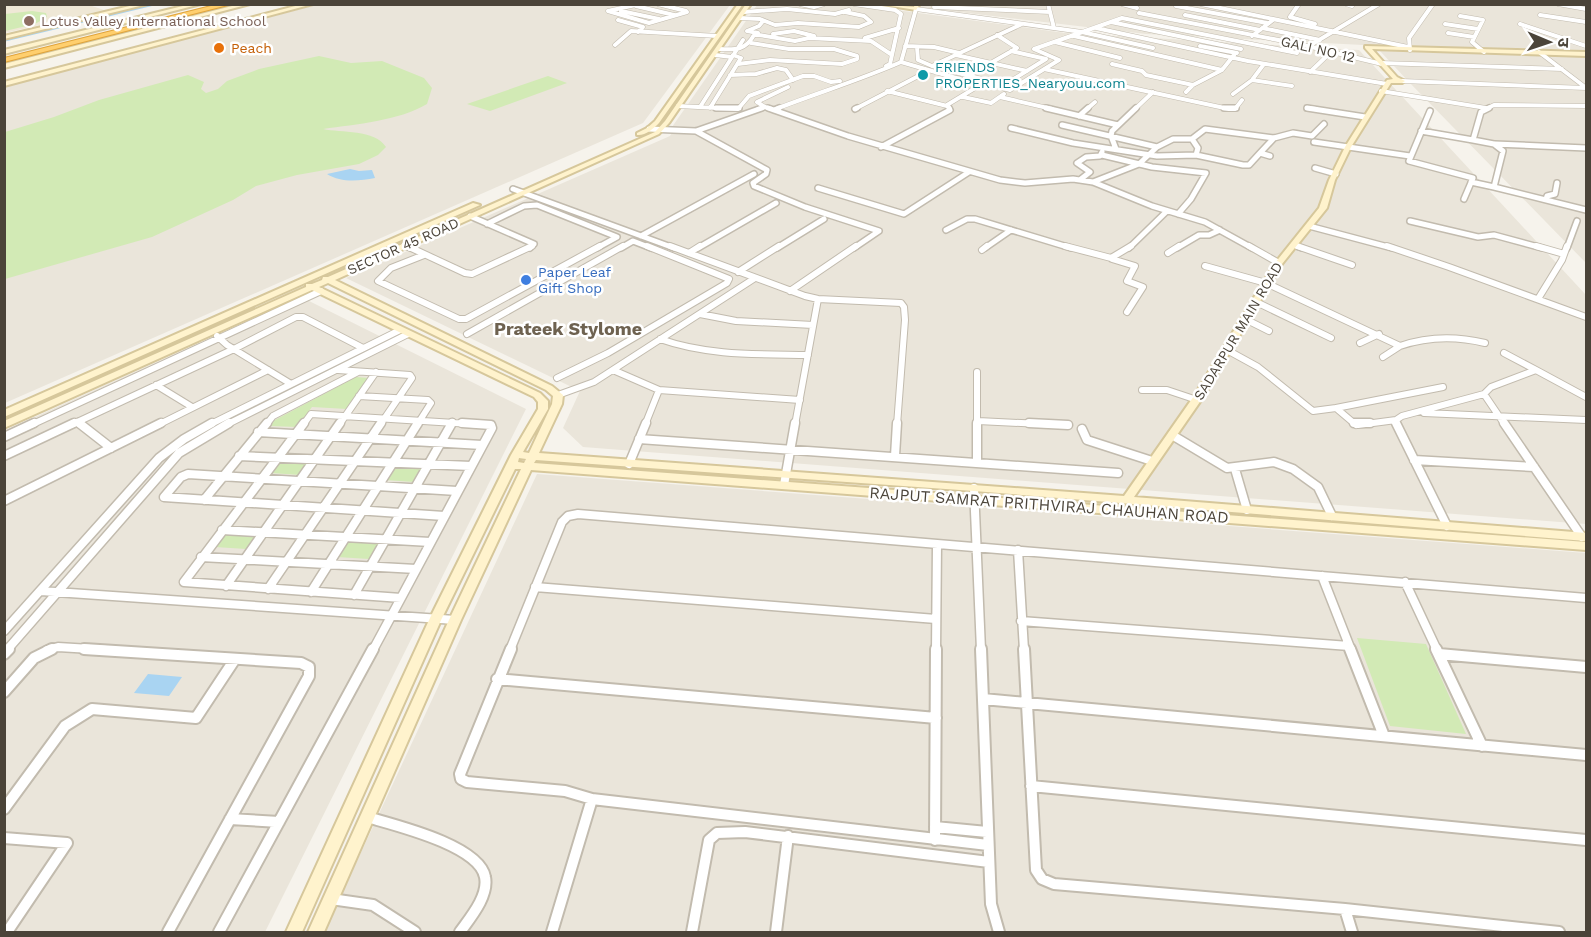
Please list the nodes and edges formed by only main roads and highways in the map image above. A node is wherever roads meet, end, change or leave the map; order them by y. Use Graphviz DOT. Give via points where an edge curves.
graph roads {
  1 [pos="215,4"];
  2 [pos="229,4"];
  3 [pos="4,54"];
  4 [pos="4,60"];
  1 -- 3 [label="highway"];
  2 -- 4 [label="highway"];
}
